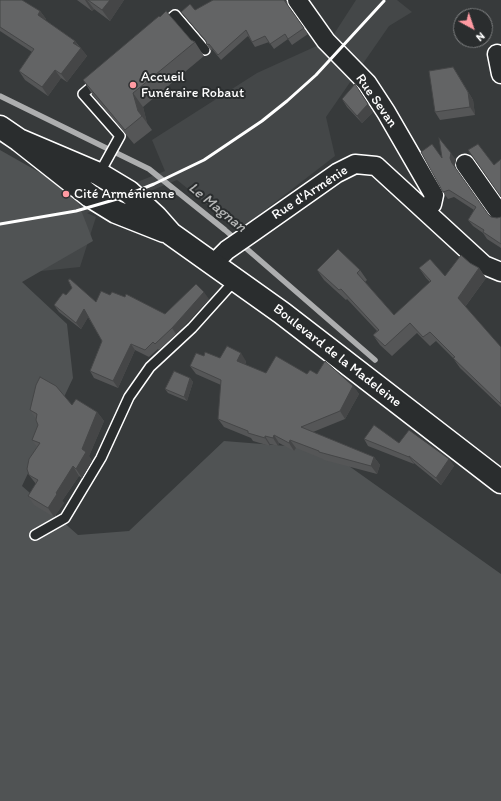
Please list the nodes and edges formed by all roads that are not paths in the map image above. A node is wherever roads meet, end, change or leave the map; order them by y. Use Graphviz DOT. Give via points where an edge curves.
graph roads {
  1 [pos="297,0"];
  2 [pos="157,30"];
  3 [pos="205,50"];
  4 [pos="497,54"];
  5 [pos="106,74"];
  6 [pos="501,74"];
  7 [pos="0,128"];
  8 [pos="19,140"];
  9 [pos="465,164"];
  10 [pos="104,166"];
  11 [pos="426,211"];
  12 [pos="501,215"];
  13 [pos="171,234"];
  14 [pos="220,257"];
  15 [pos="501,272"];
  16 [pos="238,282"];
  17 [pos="501,482"];
  18 [pos="35,535"];
  1 -- 11 [label="street, Rue Sevan" via="326,41 367,83 386,112 434,195 432,204"];
  2 -- 3 [label="lane" via="175,15"];
  4 -- 6 [label="street"];
  5 -- 10 [label="lane" via="83,94 120,136"];
  7 -- 8 [label="street, Boulevard de la Madeleine"];
  8 -- 10 [label="street, Boulevard de la Madeleine"];
  8 -- 13 [label="street, Boulevard de la Madeleine" via="90,196 116,212"];
  9 -- 12 [label="street"];
  10 -- 13 [label="street, Boulevard de la Madeleine"];
  11 -- 14 [label="street, Rue d'Arménie" via="376,166 355,164 336,173"];
  11 -- 15 [label="street, Rue d'Arménie" via="484,265"];
  13 -- 14 [label="street, Boulevard de la Madeleine"];
  14 -- 16 [label="street, Boulevard de la Madeleine"];
  16 -- 17 [label="street, Boulevard de la Madeleine"];
  16 -- 18 [label="lane" via="228,288 192,328 150,367 129,397 101,458 65,518"];
}
